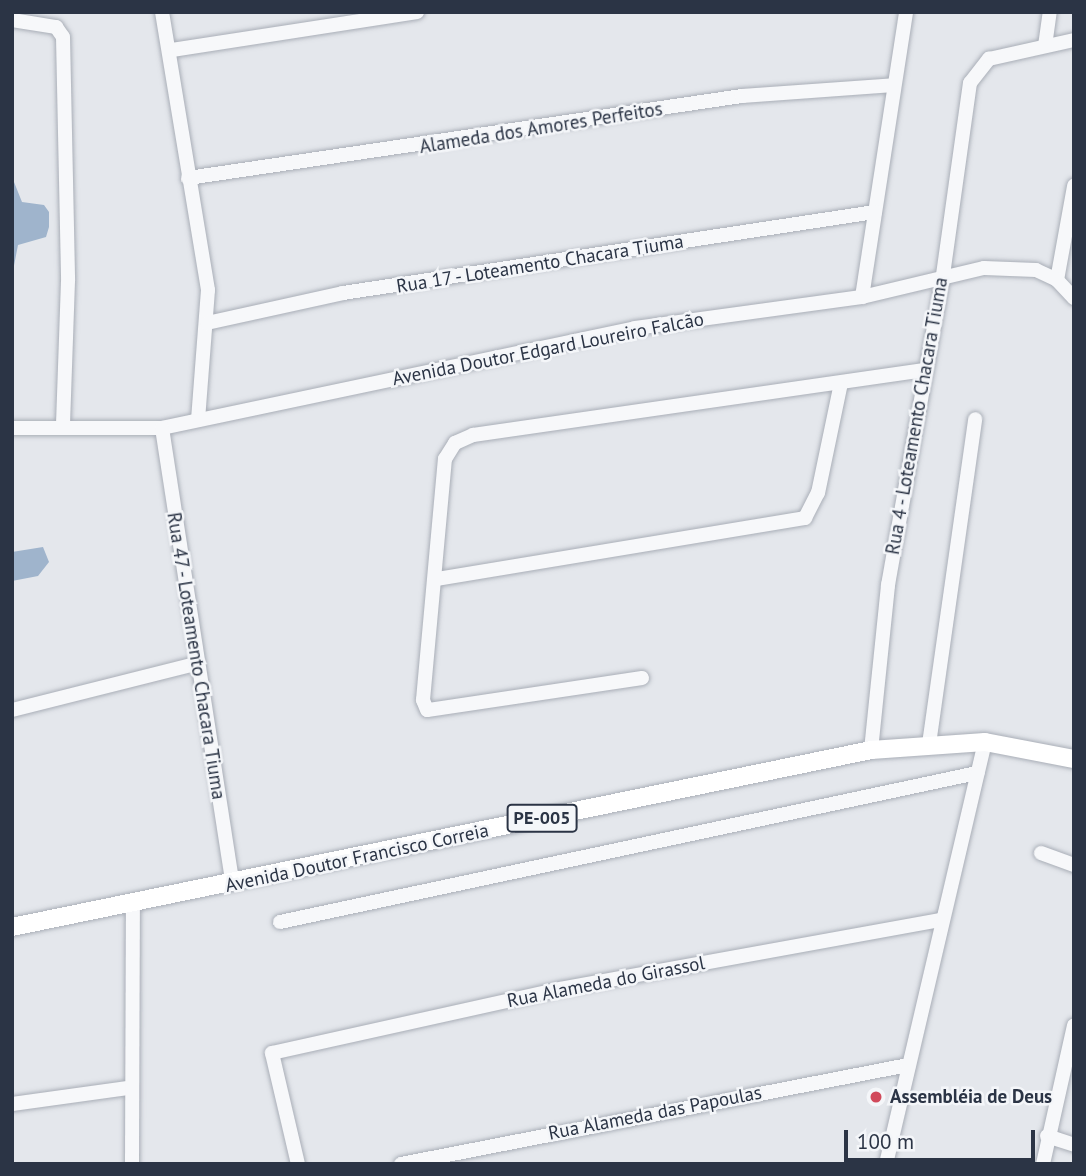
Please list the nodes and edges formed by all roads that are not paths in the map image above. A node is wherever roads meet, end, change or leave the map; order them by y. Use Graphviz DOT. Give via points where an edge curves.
graph roads {
  1 [pos="162,12"];
  2 [pos="417,12"];
  3 [pos="906,12"];
  4 [pos="1050,12"];
  5 [pos="12,20"];
  6 [pos="1074,40"];
  7 [pos="1045,46"];
  8 [pos="172,50"];
  9 [pos="894,85"];
  10 [pos="188,178"];
  11 [pos="1074,186"];
  12 [pos="875,212"];
  13 [pos="1057,281"];
  14 [pos="942,282"];
  15 [pos="862,297"];
  16 [pos="1074,298"];
  17 [pos="207,323"];
  18 [pos="924,370"];
  19 [pos="841,383"];
  20 [pos="975,419"];
  21 [pos="198,420"];
  22 [pos="63,427"];
  23 [pos="12,428"];
  24 [pos="162,428"];
  25 [pos="437,579"];
  26 [pos="195,664"];
  27 [pos="642,678"];
  28 [pos="12,710"];
  29 [pos="985,742"];
  30 [pos="929,744"];
  31 [pos="872,750"];
  32 [pos="1074,759"];
  33 [pos="977,773"];
  34 [pos="1041,853"];
  35 [pos="1074,864"];
  36 [pos="233,884"];
  37 [pos="133,906"];
  38 [pos="941,920"];
  39 [pos="280,922"];
  40 [pos="12,927"];
  41 [pos="1074,1025"];
  42 [pos="1070,1054"];
  43 [pos="908,1065"];
  44 [pos="128,1088"];
  45 [pos="12,1104"];
  46 [pos="1047,1136"];
  47 [pos="1074,1145"];
  48 [pos="132,1164"];
  49 [pos="298,1164"];
  50 [pos="401,1164"];
  51 [pos="886,1164"];
  52 [pos="1043,1164"];
  1 -- 8 [label="street"];
  2 -- 8 [label="street"];
  3 -- 9 [label="street"];
  4 -- 7 [label="street"];
  5 -- 22 [label="street" via="57,27 63,37 68,281"];
  6 -- 7 [label="street"];
  7 -- 14 [label="street, Rua 4 - Loteamento Chacara Tiuma" via="989,59 970,83"];
  8 -- 10 [label="street"];
  9 -- 10 [label="street, Alameda dos Amores Perfeitos" via="742,96"];
  9 -- 12 [label="street"];
  10 -- 17 [label="street" via="208,290"];
  11 -- 13 [label="street"];
  12 -- 15 [label="street"];
  12 -- 17 [label="street, Rua 17 - Loteamento Chacara Tiuma" via="343,293"];
  13 -- 14 [label="street, Avenida Doutor Edgard Loureiro Falcão" via="1036,270 1002,267"];
  13 -- 16 [label="street, Avenida Doutor Edgard Loureiro Falcão"];
  14 -- 15 [label="street, Avenida Doutor Edgard Loureiro Falcão"];
  14 -- 18 [label="street, Rua 4 - Loteamento Chacara Tiuma"];
  15 -- 21 [label="street, Avenida Doutor Edgard Loureiro Falcão" via="635,328"];
  17 -- 21 [label="street"];
  18 -- 19 [label="street"];
  18 -- 31 [label="street, Rua 4 - Loteamento Chacara Tiuma" via="888,584"];
  19 -- 25 [label="street" via="814,509 788,522"];
  19 -- 25 [label="street" via="473,435 455,443 445,459"];
  20 -- 30 [label="street"];
  21 -- 24 [label="street, Avenida Doutor Edgard Loureiro Falcão"];
  22 -- 23 [label="street, Avenida Doutor Edgard Loureiro Falcão"];
  22 -- 24 [label="street, Avenida Doutor Edgard Loureiro Falcão"];
  24 -- 26 [label="street, Rua 47 - Loteamento Chacara Tiuma"];
  25 -- 27 [label="street" via="423,700 427,710"];
  26 -- 28 [label="street"];
  26 -- 36 [label="street, Rua 47 - Loteamento Chacara Tiuma"];
  29 -- 30 [label="main road, Avenida Doutor Francisco Correia / PE-005"];
  29 -- 32 [label="main road, Avenida Doutor Francisco Correia / PE-005"];
  29 -- 33 [label="street"];
  30 -- 31 [label="main road, Avenida Doutor Francisco Correia / PE-005"];
  31 -- 36 [label="main road, Avenida Doutor Francisco Correia / PE-005"];
  33 -- 38 [label="street"];
  33 -- 39 [label="street"];
  34 -- 35 [label="street"];
  36 -- 37 [label="main road, Avenida Doutor Francisco Correia / PE-005"];
  37 -- 40 [label="main road, Avenida Doutor Francisco Correia / PE-005"];
  37 -- 44 [label="street" via="135,1027"];
  38 -- 43 [label="street"];
  38 -- 49 [label="street, Rua Alameda do Girassol" via="561,989 272,1054"];
  41 -- 42 [label="street"];
  42 -- 46 [label="street"];
  43 -- 50 [label="street, Rua Alameda das Papoulas"];
  43 -- 51 [label="street"];
  44 -- 45 [label="street"];
  44 -- 48 [label="street"];
  46 -- 47 [label="street"];
  46 -- 52 [label="street"];
}
